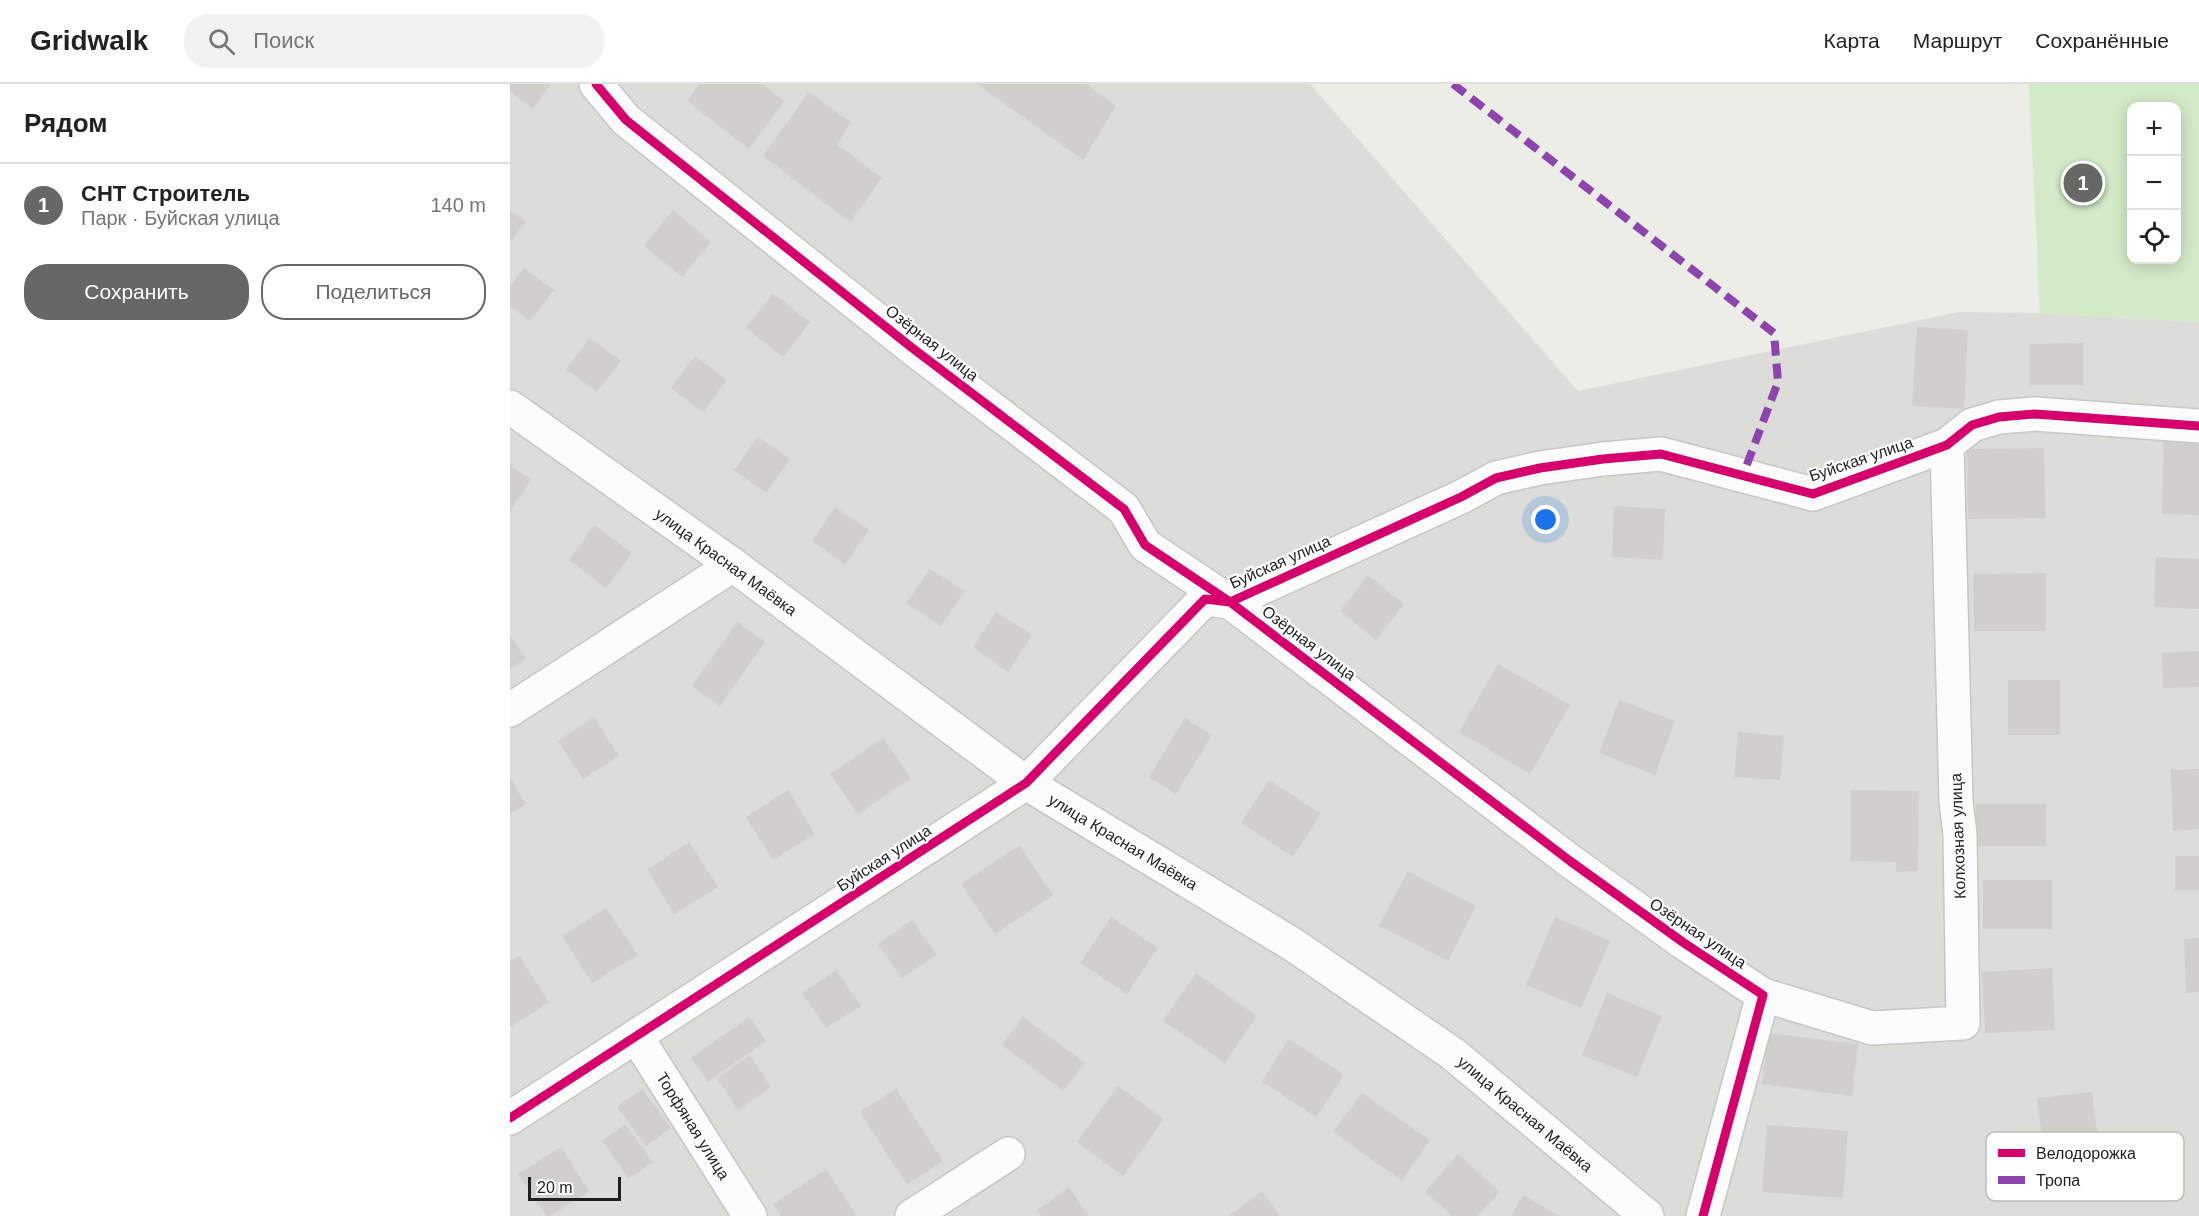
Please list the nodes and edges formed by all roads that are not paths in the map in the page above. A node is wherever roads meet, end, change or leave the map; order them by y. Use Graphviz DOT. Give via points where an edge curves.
graph roads {
  1 [pos="596,84"];
  2 [pos="510,406"];
  3 [pos="2199,426"];
  4 [pos="1947,445"];
  5 [pos="733,566"];
  6 [pos="1230,602"];
  7 [pos="510,710"];
  8 [pos="1026,783"];
  9 [pos="1763,995"];
  10 [pos="636,1036"];
  11 [pos="510,1118"];
  12 [pos="1008,1154"];
  13 [pos="750,1216"];
  14 [pos="912,1216"];
  15 [pos="1647,1216"];
  16 [pos="1703,1216"];
  1 -- 6 [label="street, Озёрная улица" via="626,120 911,347 1124,509 1145,545"];
  2 -- 5 [label="street, улица Красная Маёвка"];
  3 -- 4 [label="street, Буйская улица" via="2035,414 1972,424"];
  4 -- 6 [label="street, Буйская улица" via="1813,494 1661,454 1540,468 1496,478"];
  4 -- 9 [label="street, Колхозная улица" via="1963,1023 1872,1028"];
  5 -- 7 [label="street"];
  5 -- 8 [label="street, улица Красная Маёвка"];
  6 -- 8 [label="street, Буйская улица" via="1205,599"];
  6 -- 9 [label="street, Озёрная улица" via="1570,861"];
  8 -- 10 [label="street, Буйская улица"];
  8 -- 15 [label="street, улица Красная Маёвка" via="1292,944 1453,1054"];
  9 -- 16 [label="street"];
  10 -- 11 [label="street, Буйская улица"];
  10 -- 13 [label="street, Торфяная улица"];
  12 -- 14 [label="street"];
}
